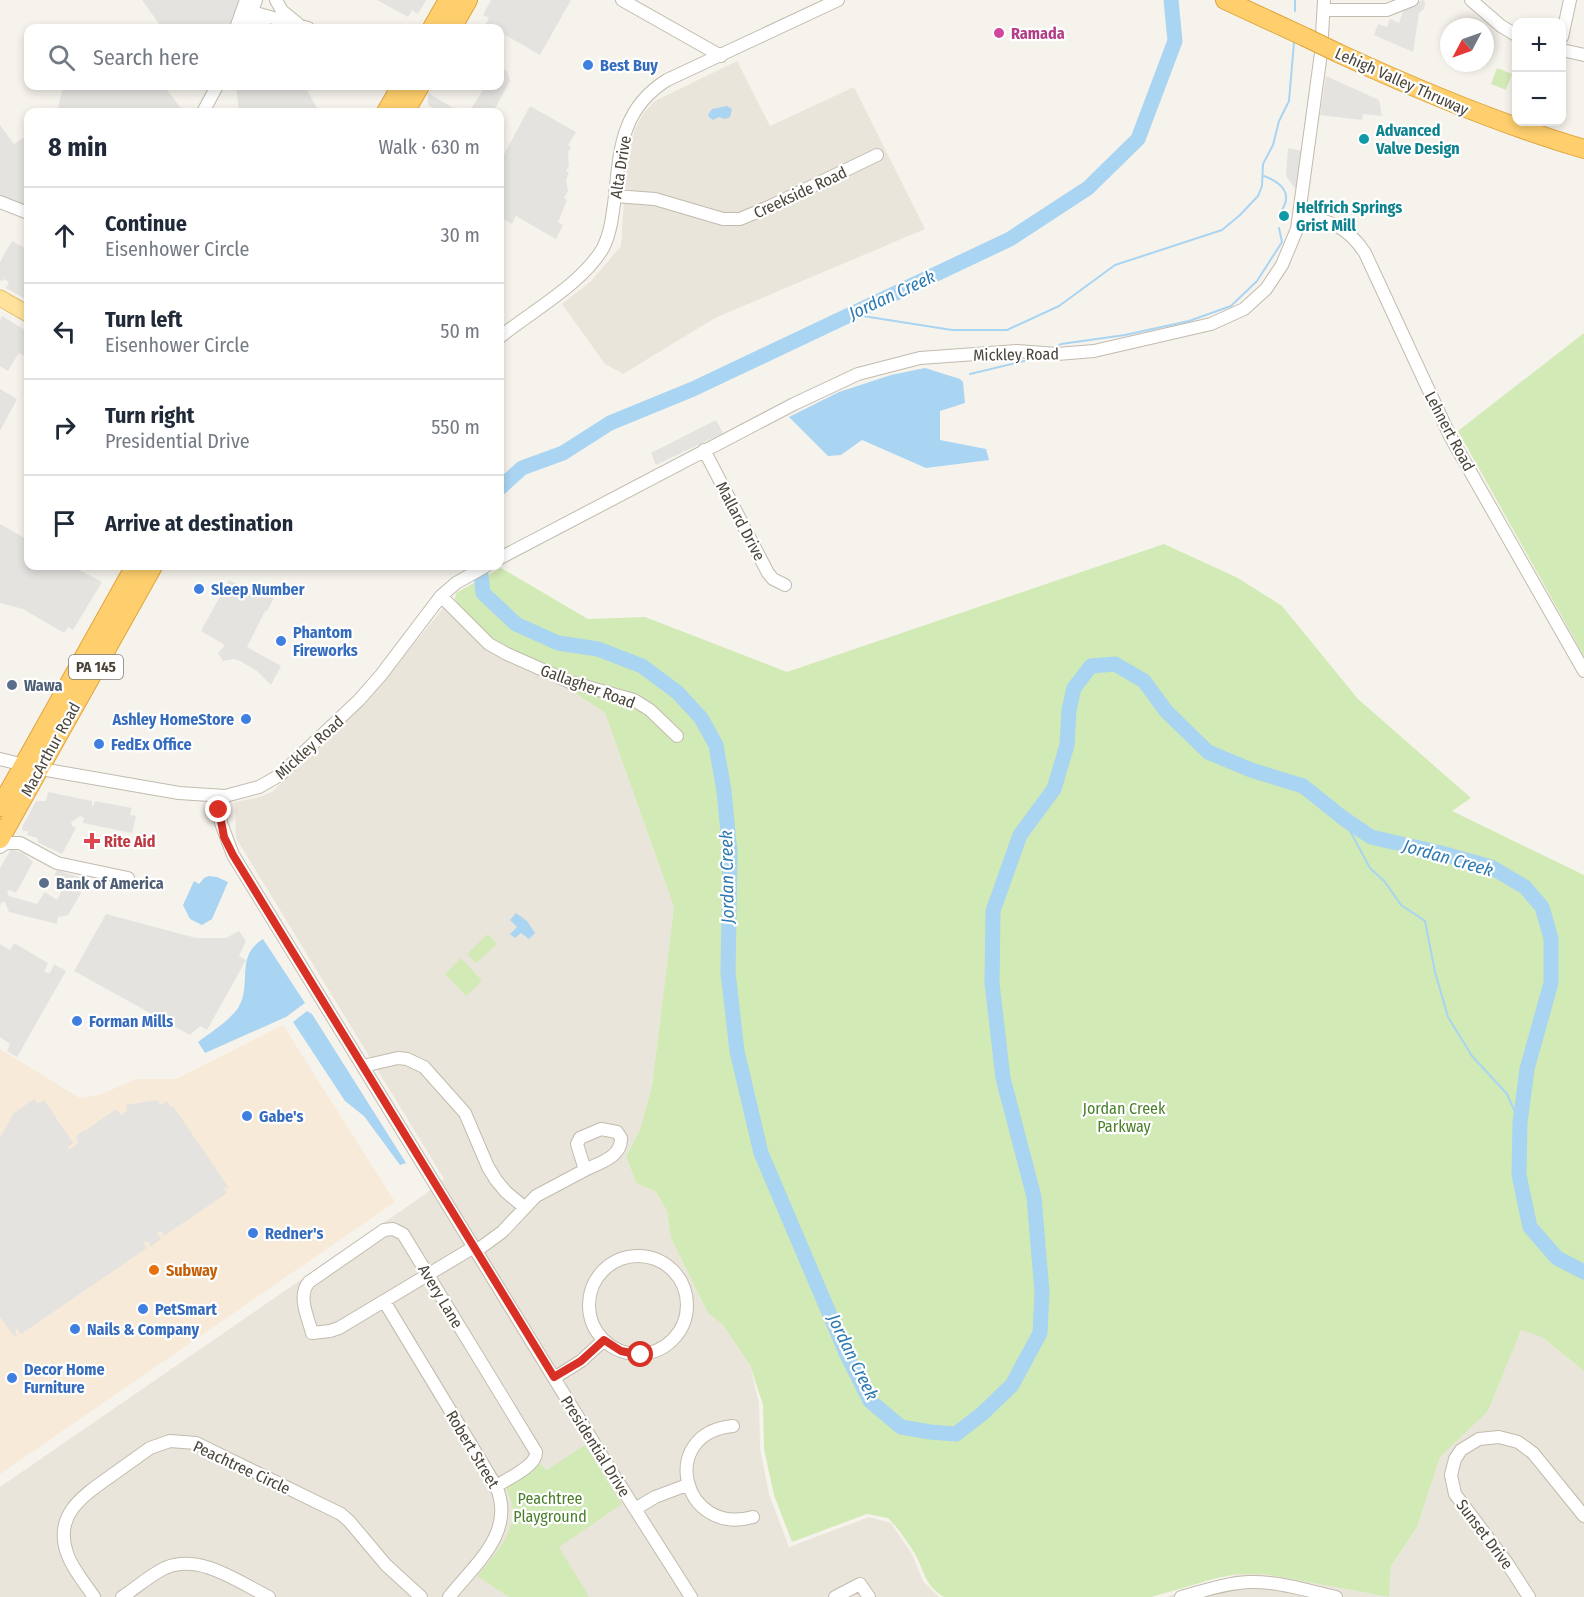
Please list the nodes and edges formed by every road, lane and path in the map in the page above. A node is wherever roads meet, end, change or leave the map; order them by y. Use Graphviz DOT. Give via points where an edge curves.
graph roads {
  1 [pos="276,0"];
  2 [pos="448,0"];
  3 [pos="468,0"];
  4 [pos="622,0"];
  5 [pos="838,0"];
  6 [pos="1225,0"];
  7 [pos="1250,0"];
  8 [pos="1412,0"];
  9 [pos="1471,0"];
  10 [pos="1570,0"];
  11 [pos="1324,5"];
  12 [pos="248,13"];
  13 [pos="1566,18"];
  14 [pos="261,24"];
  15 [pos="289,24"];
  16 [pos="299,24"];
  17 [pos="434,24"];
  18 [pos="454,24"];
  19 [pos="1306,32"];
  20 [pos="1512,32"];
  21 [pos="1338,47"];
  22 [pos="1566,51"];
  23 [pos="1584,55"];
  24 [pos="721,56"];
  25 [pos="215,90"];
  26 [pos="410,90"];
  27 [pos="413,90"];
  28 [pos="204,108"];
  29 [pos="390,108"];
  30 [pos="406,108"];
  31 [pos="1512,115"];
  32 [pos="1544,126"];
  33 [pos="1584,138"];
  34 [pos="1584,149"];
  35 [pos="877,155"];
  36 [pos="615,196"];
  37 [pos="0,202"];
  38 [pos="24,211"];
  39 [pos="1299,218"];
  40 [pos="0,298"];
  41 [pos="24,312"];
  42 [pos="504,334"];
  43 [pos="704,450"];
  44 [pos="504,556"];
  45 [pos="133,570"];
  46 [pos="151,570"];
  47 [pos="479,570"];
  48 [pos="785,585"];
  49 [pos="441,596"];
  50 [pos="1584,671"];
  51 [pos="677,736"];
  52 [pos="0,759"];
  53 [pos="31,767"];
  54 [pos="218,796"];
  55 [pos="6,812"];
  56 [pos="0,839"];
  57 [pos="20,843"];
  58 [pos="0,847"];
  59 [pos="128,878"];
  60 [pos="363,1066"];
  61 [pos="585,1170"];
  62 [pos="524,1207"];
  63 [pos="475,1249"];
  64 [pos="428,1275"];
  65 [pos="384,1301"];
  66 [pos="604,1340"];
  67 [pos="554,1377"];
  68 [pos="733,1426"];
  69 [pos="687,1485"];
  70 [pos="496,1486"];
  71 [pos="635,1509"];
  72 [pos="1584,1516"];
  73 [pos="753,1517"];
  74 [pos="94,1597"];
  75 [pos="122,1597"];
  76 [pos="269,1597"];
  77 [pos="421,1597"];
  78 [pos="449,1597"];
  79 [pos="691,1597"];
  80 [pos="835,1597"];
  81 [pos="869,1597"];
  82 [pos="1181,1597"];
  83 [pos="1332,1597"];
  84 [pos="1528,1597"];
  1 -- 16 [label="street" via="282,11"];
  2 -- 17 [label="highway"];
  3 -- 18 [label="highway"];
  4 -- 24 [label="street"];
  5 -- 24 [label="street, Alta Drive"];
  6 -- 19 [label="highway, Lehigh Valley Thruway"];
  7 -- 19 [label="highway, Lehigh Valley Thruway"];
  8 -- 11 [label="street" via="1387,10"];
  9 -- 20 [label="street"];
  10 -- 13 [label="street"];
  11 -- 39 [label="street, Mickley Road"];
  12 -- 14 [label="street"];
  12 -- 15 [label="street"];
  19 -- 21 [label="highway, Lehigh Valley Thruway, bridge"];
  21 -- 31 [label="highway, Lehigh Valley Thruway"];
  21 -- 34 [label="highway, Lehigh Valley Thruway" via="1467,110"];
  22 -- 23 [label="street"];
  24 -- 36 [label="street, Alta Drive" via="668,80 639,104 621,144"];
  25 -- 28 [label="street"];
  26 -- 29 [label="highway"];
  27 -- 30 [label="highway"];
  32 -- 33 [label="highway"];
  35 -- 36 [label="street, Creekside Road" via="740,219 723,219 673,202"];
  36 -- 42 [label="street, Alta Drive" via="609,233 584,274"];
  37 -- 38 [label="street"];
  39 -- 43 [label="street, Mickley Road" via="1294,241 1276,276 1255,300 1232,316 1112,348 1058,354 1017,351 920,358 874,368 825,388"];
  39 -- 50 [label="street, Lehnert Road" via="1334,223 1352,236 1365,253 1450,436"];
  40 -- 41 [label="main road"];
  43 -- 44 [label="street, Mickley Road"];
  43 -- 48 [label="street, Mallard Drive" via="768,573"];
  45 -- 53 [label="highway, MacArthur Road / PA 145"];
  46 -- 53 [label="highway, MacArthur Road / PA 145"];
  47 -- 49 [label="street, Mickley Road"];
  49 -- 51 [label="street, Gallagher Road" via="489,644 570,682 634,700"];
  49 -- 54 [label="street, Mickley Road" via="359,700 280,775 249,791"];
  52 -- 53 [label="street, Mickley Road"];
  53 -- 54 [label="street, Mickley Road" via="179,794"];
  53 -- 55 [label="highway, MacArthur Road / PA 145"];
  54 -- 60 [label="street, Presidential Drive" via="220,823 230,849"];
  55 -- 56 [label="highway, MacArthur Road / PA 145"];
  55 -- 57 [label="street"];
  57 -- 58 [label="street"];
  57 -- 59 [label="street" via="57,863"];
  60 -- 62 [label="street" via="398,1058 424,1067 465,1113 496,1180"];
  60 -- 63 [label="street, Presidential Drive"];
  61 -- 62 [label="street" via="546,1190"];
  62 -- 63 [label="street" via="502,1232"];
  63 -- 64 [label="street"];
  63 -- 67 [label="street, Presidential Drive"];
  64 -- 65 [label="street"];
  64 -- 65 [label="street, Avery Lane" via="403,1234 393,1228 384,1230 305,1287 303,1297 312,1333 339,1328"];
  64 -- 70 [label="street, Avery Lane" via="536,1452 532,1463"];
  65 -- 70 [label="street, Robert Street"];
  66 -- 66 [label="street" via="593,1325 588,1308 590,1288 601,1270 634,1255 652,1258 668,1267 682,1284 687,1303 684,1323 675,1339 660,1350 641,1355 621,1351"];
  66 -- 67 [label="street" via="581,1361"];
  67 -- 71 [label="street, Presidential Drive"];
  68 -- 69 [label="street" via="711,1431 696,1443 687,1460"];
  69 -- 71 [label="street"];
  69 -- 73 [label="street" via="696,1502 712,1514 729,1520"];
  70 -- 78 [label="street, Robert Street" via="503,1516 498,1533"];
  71 -- 79 [label="street, Presidential Drive"];
  72 -- 84 [label="street, Sunset Drive" via="1533,1454 1518,1442 1500,1437 1479,1439 1461,1450 1451,1475 1455,1494"];
  74 -- 77 [label="street, Peachtree Circle" via="66,1551 65,1530 71,1510 81,1497 150,1448 180,1440 221,1454 340,1514"];
  75 -- 76 [label="street" via="162,1570 183,1563 206,1566"];
  80 -- 81 [label="street" via="860,1584"];
  82 -- 83 [label="street" via="1249,1582"];
}
